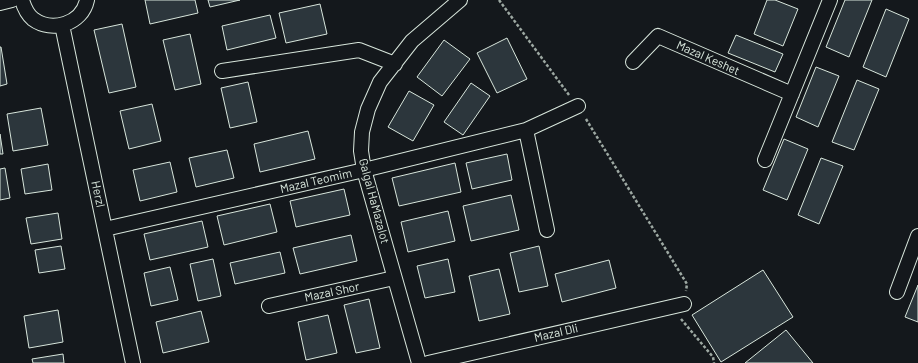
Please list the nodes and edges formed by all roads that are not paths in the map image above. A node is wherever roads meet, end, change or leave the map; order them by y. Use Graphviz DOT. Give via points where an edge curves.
graph roads {
  1 [pos="12,0"];
  2 [pos="22,0"];
  3 [pos="87,0"];
  4 [pos="460,0"];
  5 [pos="830,0"];
  6 [pos="0,3"];
  7 [pos="62,25"];
  8 [pos="633,62"];
  9 [pos="394,64"];
  10 [pos="222,71"];
  11 [pos="792,94"];
  12 [pos="578,106"];
  13 [pos="526,130"];
  14 [pos="766,160"];
  15 [pos="364,170"];
  16 [pos="105,229"];
  17 [pos="547,230"];
  18 [pos="918,236"];
  19 [pos="394,278"];
  20 [pos="897,292"];
  21 [pos="684,304"];
  22 [pos="269,306"];
  23 [pos="132,363"];
  24 [pos="419,363"];
  25 [pos="428,363"];
  1 -- 6 [label="street"];
  2 -- 7 [label="street" via="32,18 42,24"];
  3 -- 7 [label="street" via="81,13"];
  4 -- 9 [label="street, Galgal HaMazalot" via="412,41"];
  5 -- 11 [label="street"];
  7 -- 16 [label="street, Herzl"];
  8 -- 11 [label="street, Mazal Keshet" via="658,36"];
  9 -- 10 [label="street" via="359,50"];
  9 -- 15 [label="street, Galgal HaMazalot" via="380,82 368,109 362,132"];
  11 -- 14 [label="street"];
  12 -- 13 [label="street, Mazal Teomim"];
  13 -- 15 [label="street, Mazal Teomim"];
  13 -- 17 [label="street"];
  15 -- 16 [label="street, Mazal Teomim"];
  15 -- 19 [label="street, Galgal HaMazalot"];
  16 -- 23 [label="street, Herzl"];
  18 -- 20 [label="street"];
  19 -- 22 [label="street, Mazal Shor"];
  19 -- 24 [label="street, Galgal HaMazalot"];
  21 -- 25 [label="street, Mazal Dli"];
}
